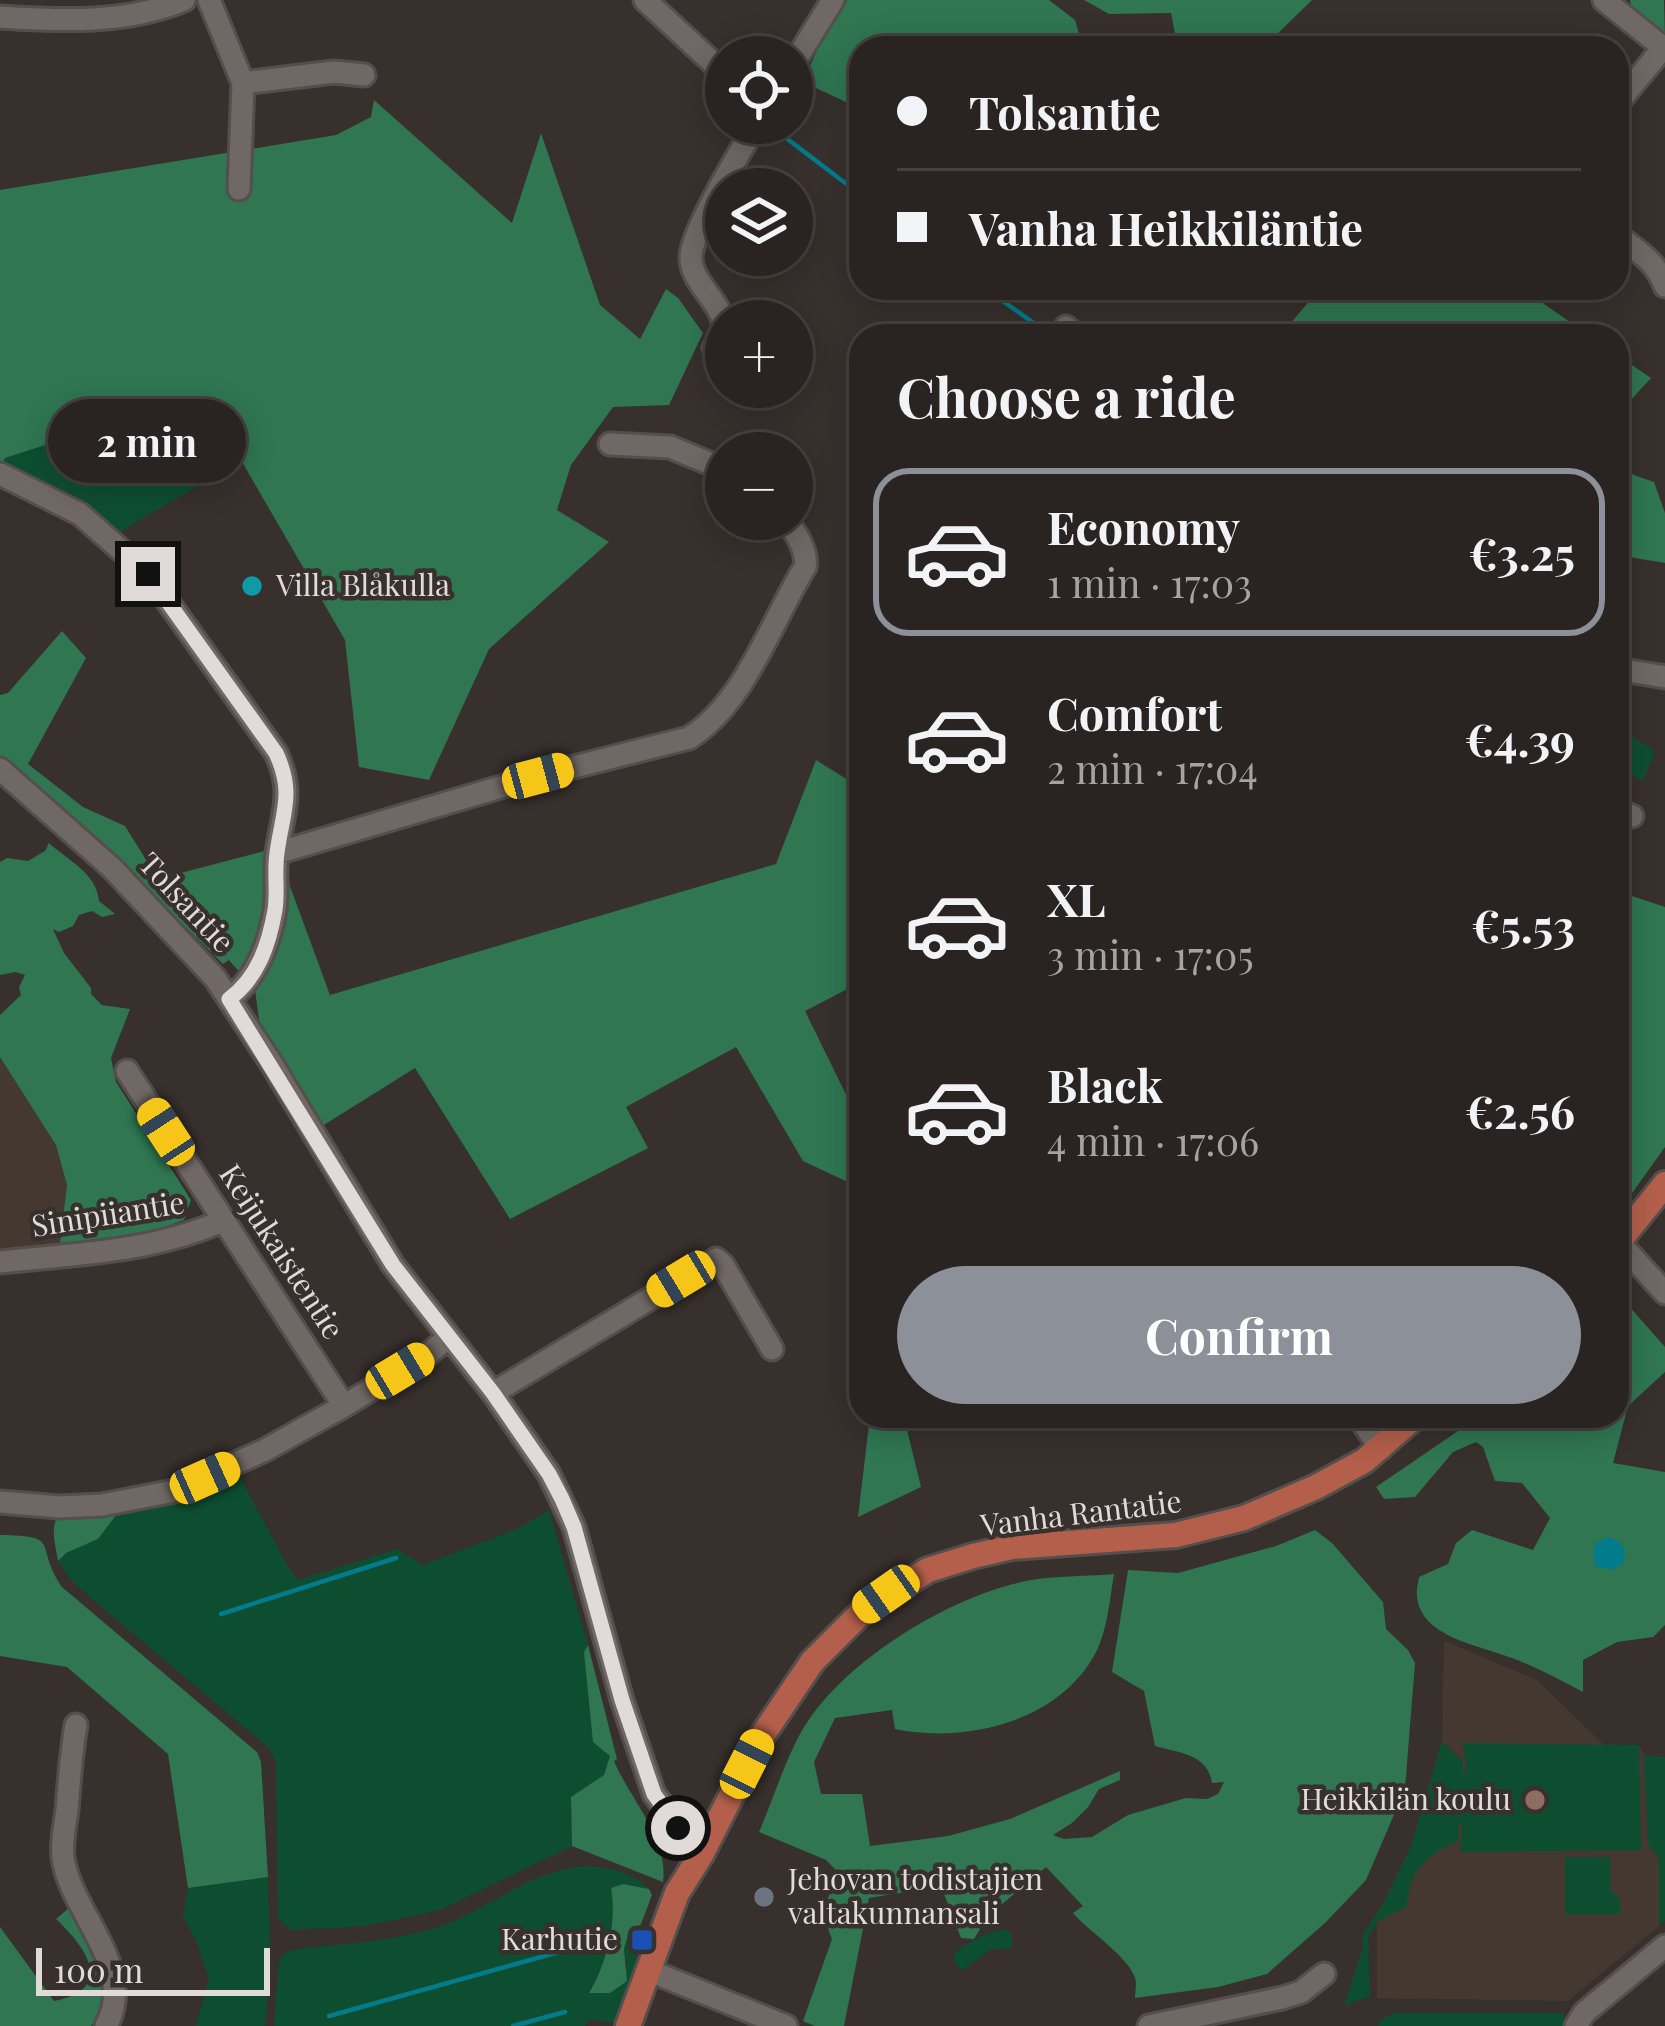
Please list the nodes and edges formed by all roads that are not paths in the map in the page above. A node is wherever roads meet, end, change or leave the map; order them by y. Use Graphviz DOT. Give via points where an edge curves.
graph roads {
  1 [pos="184,0"];
  2 [pos="209,0"];
  3 [pos="645,0"];
  4 [pos="833,0"];
  5 [pos="1614,3"];
  6 [pos="0,17"];
  7 [pos="810,36"];
  8 [pos="1664,48"];
  9 [pos="705,56"];
  10 [pos="364,76"];
  11 [pos="243,82"];
  12 [pos="1629,90"];
  13 [pos="746,144"];
  14 [pos="239,189"];
  15 [pos="1629,246"];
  16 [pos="1665,286"];
  17 [pos="713,300"];
  18 [pos="610,444"];
  19 [pos="705,461"];
  20 [pos="0,474"];
  21 [pos="798,540"];
  22 [pos="1629,671"];
  23 [pos="1665,676"];
  24 [pos="0,769"];
  25 [pos="277,854"];
  26 [pos="229,999"];
  27 [pos="127,1071"];
  28 [pos="1665,1184"];
  29 [pos="224,1220"];
  30 [pos="1629,1229"];
  31 [pos="1629,1255"];
  32 [pos="0,1262"];
  33 [pos="1665,1293"];
  34 [pos="448,1338"];
  35 [pos="772,1349"];
  36 [pos="493,1393"];
  37 [pos="344,1406"];
  38 [pos="1366,1428"];
  39 [pos="1403,1428"];
  40 [pos="1420,1428"];
  41 [pos="1381,1449"];
  42 [pos="0,1502"];
  43 [pos="76,1726"];
  44 [pos="701,1856"];
  45 [pos="1665,1946"];
  46 [pos="650,1971"];
  47 [pos="1324,1974"];
  48 [pos="106,2026"];
  49 [pos="628,2026"];
  50 [pos="786,2026"];
  51 [pos="1149,2026"];
  52 [pos="1576,2026"];
  1 -- 6 [label="street" via="106,19"];
  2 -- 11 [label="street"];
  3 -- 9 [label="street"];
  4 -- 7 [label="street"];
  5 -- 8 [label="street"];
  8 -- 12 [label="street"];
  10 -- 11 [label="street"];
  11 -- 14 [label="street"];
  13 -- 17 [label="street" via="691,260"];
  15 -- 16 [label="street"];
  18 -- 19 [label="street" via="670,447"];
  20 -- 25 [label="street" via="80,514 148,574 276,753 288,796"];
  21 -- 25 [label="street" via="805,566 709,726"];
  22 -- 23 [label="street"];
  24 -- 26 [label="street, Tolsantie" via="112,868"];
  25 -- 26 [label="street" via="275,908 259,966"];
  26 -- 34 [label="street, Tolsantie" via="393,1265"];
  27 -- 29 [label="street, Keijukaistentie"];
  28 -- 30 [label="main road"];
  29 -- 32 [label="street, Sinipiiantie" via="150,1244"];
  29 -- 37 [label="street, Keijukaistentie"];
  31 -- 33 [label="street"];
  34 -- 36 [label="street, Tolsantie"];
  34 -- 37 [label="street"];
  35 -- 36 [label="street" via="716,1259"];
  36 -- 44 [label="street, Tolsantie" via="562,1499 654,1794"];
  37 -- 42 [label="street" via="174,1491 101,1505"];
  38 -- 41 [label="street"];
  39 -- 41 [label="main road, Vanha Rantatie"];
  40 -- 41 [label="main road, Vanha Rantatie"];
  41 -- 44 [label="main road, Vanha Rantatie" via="1316,1487 1214,1527 1012,1547 905,1582 851,1620 800,1678"];
  43 -- 48 [label="street" via="63,1857 116,1992"];
  44 -- 46 [label="main road, Vanha Rantatie"];
  45 -- 52 [label="street"];
  46 -- 49 [label="main road, Vanha Rantatie"];
  46 -- 50 [label="street"];
  47 -- 51 [label="street" via="1282,1998"];
}
